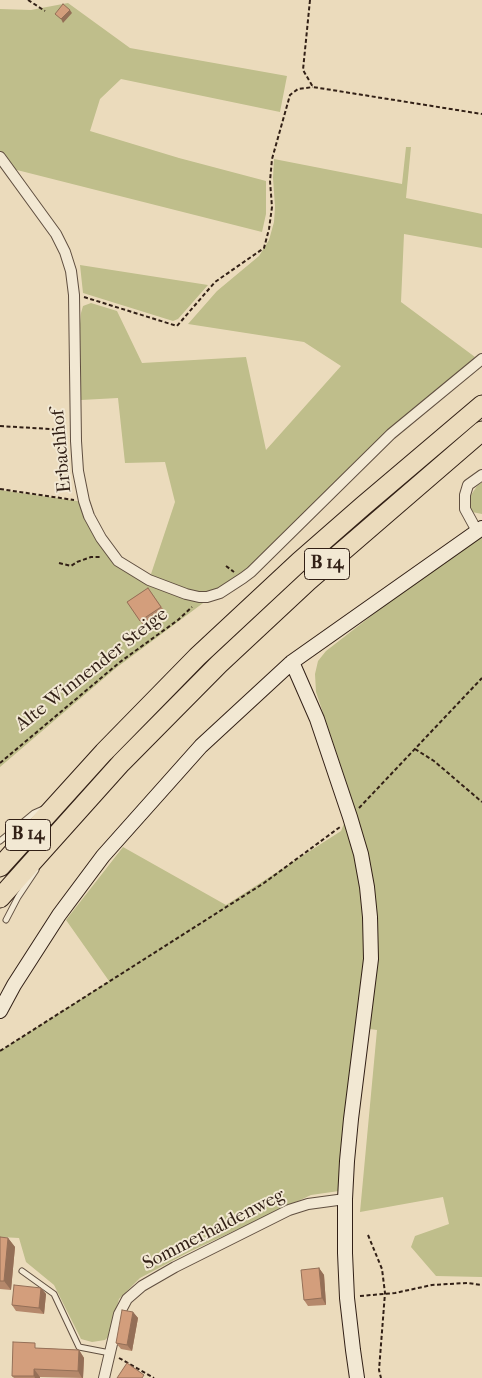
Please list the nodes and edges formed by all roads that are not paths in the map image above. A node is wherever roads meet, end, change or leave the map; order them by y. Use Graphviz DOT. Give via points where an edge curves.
graph roads {
  1 [pos="0,157"];
  2 [pos="482,358"];
  3 [pos="482,405"];
  4 [pos="482,431"];
  5 [pos="482,475"];
  6 [pos="480,529"];
  7 [pos="292,662"];
  8 [pos="57,803"];
  9 [pos="0,841"];
  10 [pos="44,848"];
  11 [pos="0,867"];
  12 [pos="0,898"];
  13 [pos="6,920"];
  14 [pos="0,1011"];
  15 [pos="344,1199"];
  16 [pos="22,1272"];
  17 [pos="110,1353"];
  18 [pos="104,1378"];
  19 [pos="357,1378"];
  1 -- 2 [label="street, Erbachhof" via="56,234 66,252 71,271 78,470 89,516 118,561 149,580 199,597 220,593 251,572 391,434"];
  3 -- 8 [label="highway, B 14" via="363,506 234,623 151,703"];
  4 -- 10 [label="highway, B 14" via="308,581 219,664"];
  5 -- 6 [label="street" via="468,484 465,495 465,509"];
  6 -- 7 [label="street"];
  7 -- 14 [label="street" via="201,746 103,856 59,915"];
  7 -- 15 [label="street" via="317,719 350,817 361,854 370,916 371,960"];
  8 -- 9 [label="lane" via="34,813"];
  8 -- 11 [label="highway, B 14"];
  10 -- 12 [label="highway, B 14"];
  10 -- 13 [label="lane" via="36,872"];
  15 -- 17 [label="street, Sommerhaldenweg" via="289,1210 142,1286 127,1300 119,1314"];
  15 -- 19 [label="street" via="347,1298"];
  16 -- 17 [label="lane" via="54,1294 79,1347"];
  17 -- 18 [label="street, Sommerhaldenweg"];
}
